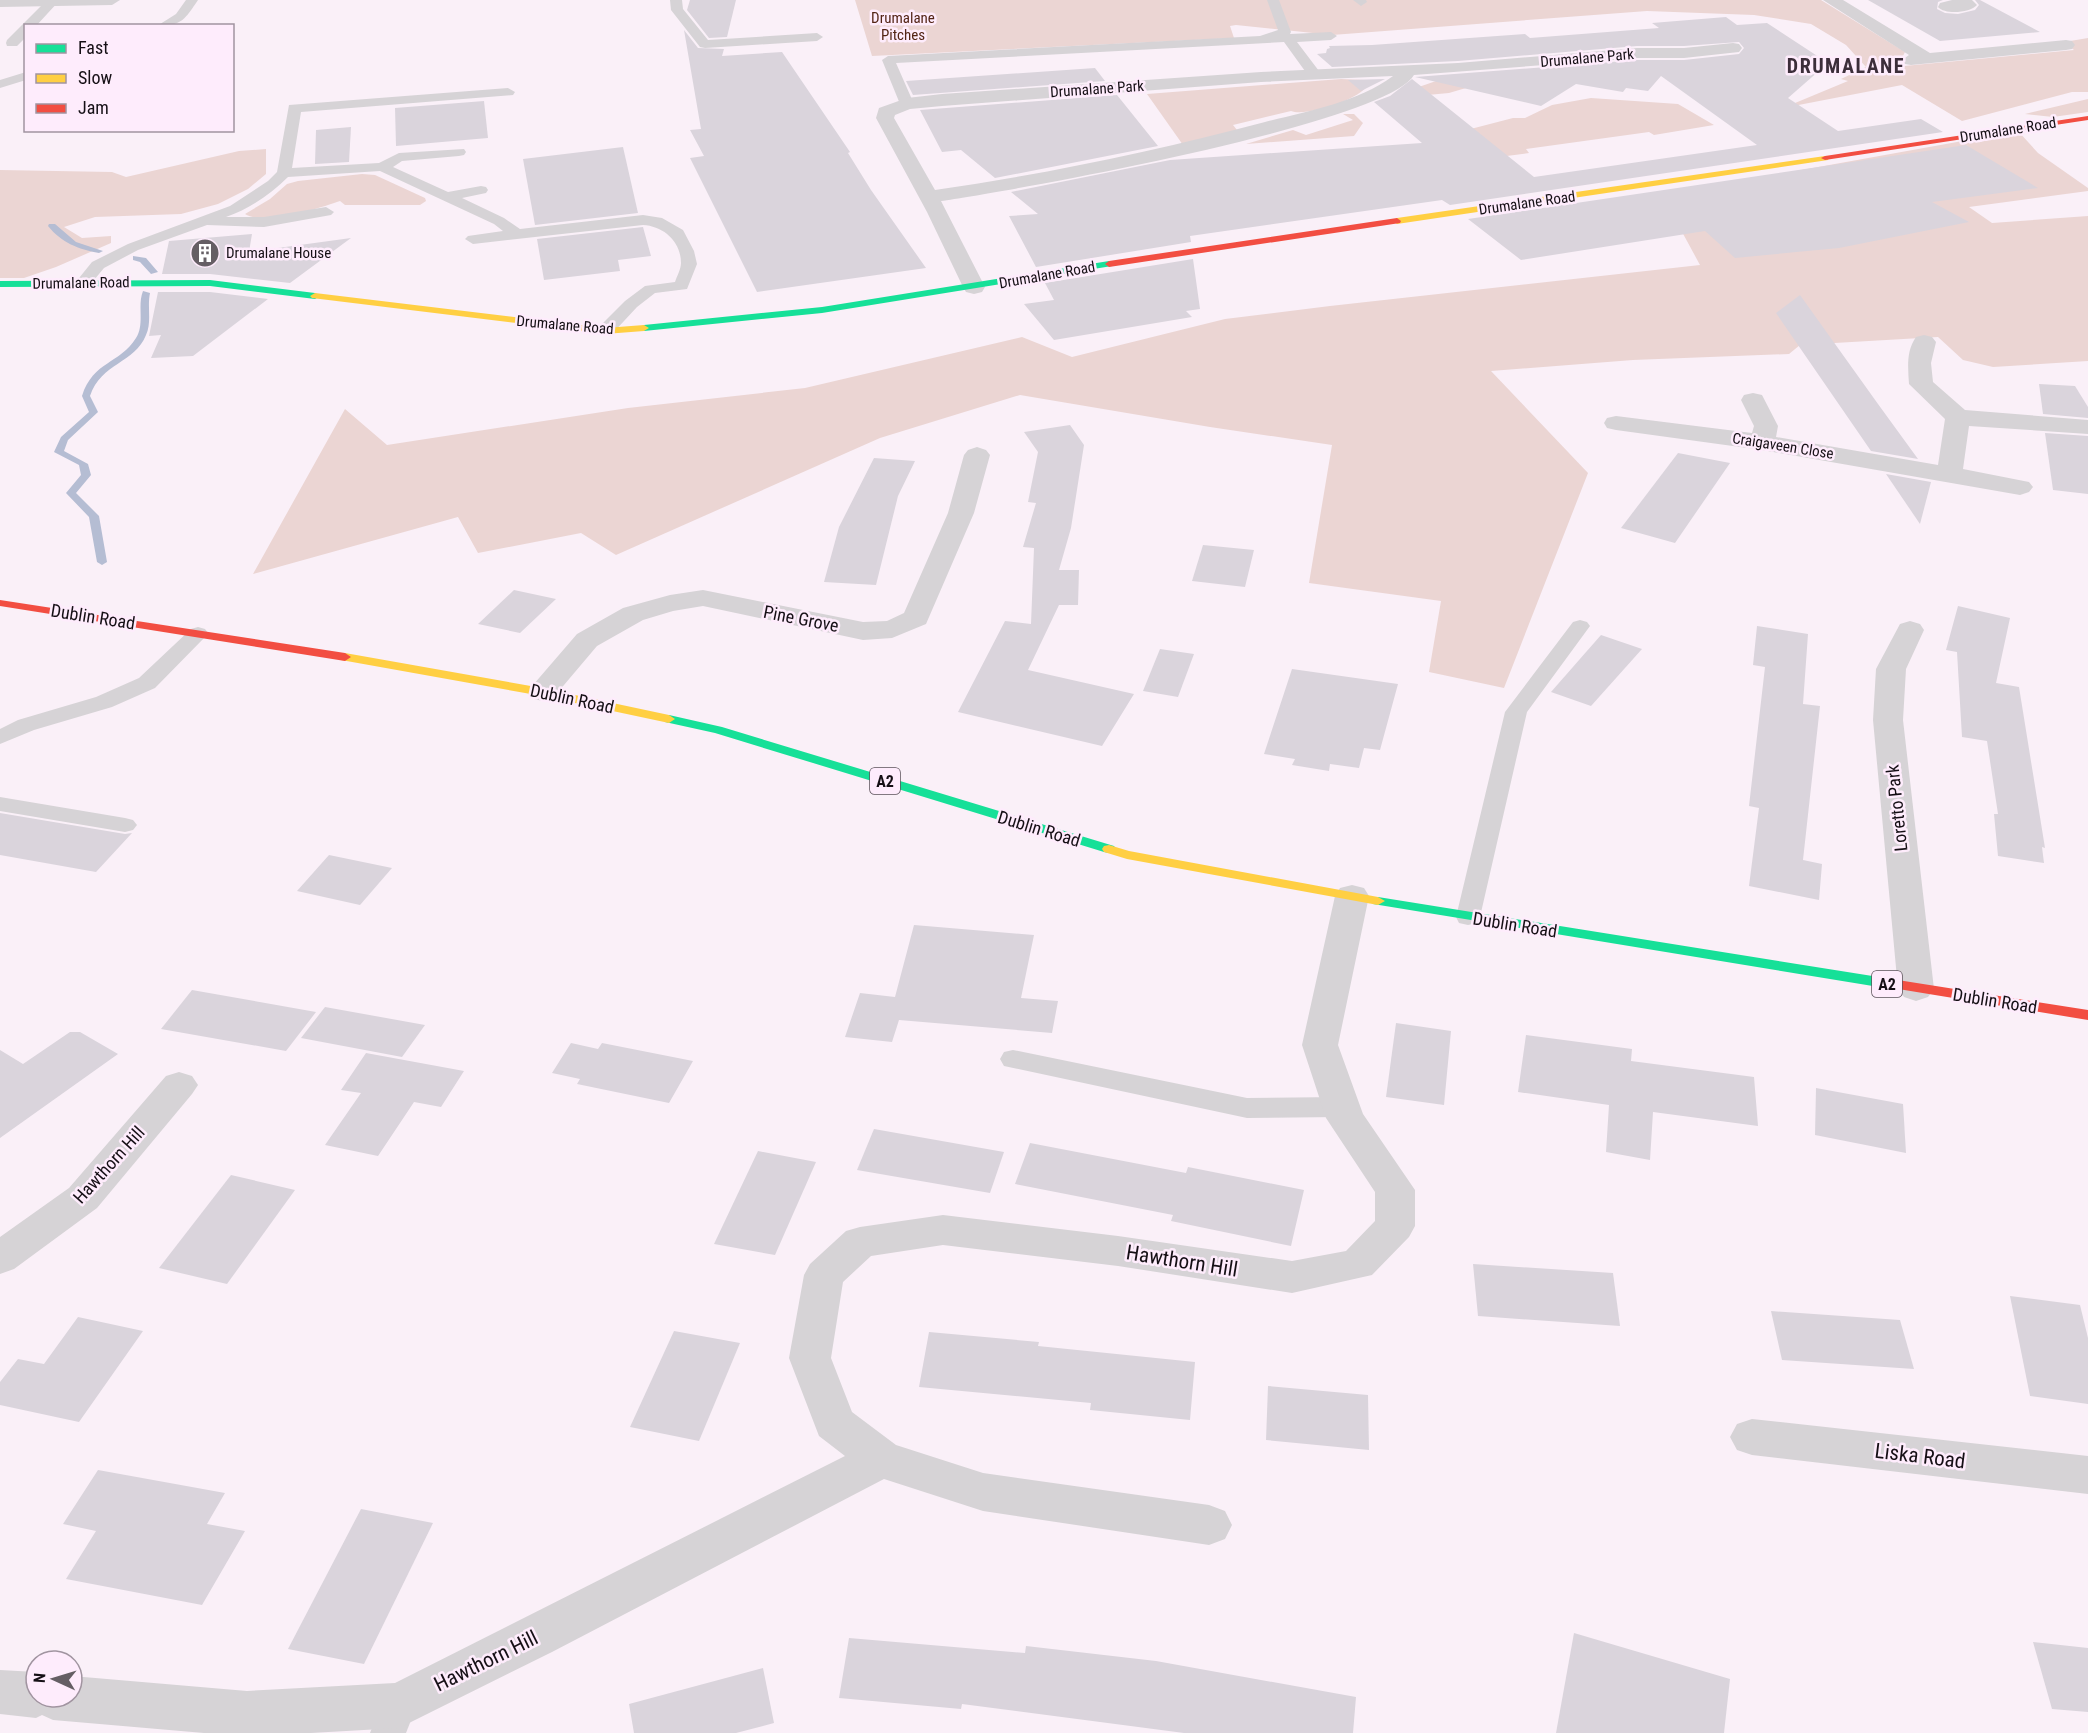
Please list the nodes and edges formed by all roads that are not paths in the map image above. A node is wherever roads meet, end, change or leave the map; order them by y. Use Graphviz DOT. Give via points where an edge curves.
graph roads {
  1 [pos="111,0"];
  2 [pos="192,0"];
  3 [pos="676,0"];
  4 [pos="1273,0"];
  5 [pos="1832,0"];
  6 [pos="53,1"];
  7 [pos="0,2"];
  8 [pos="30,24"];
  9 [pos="167,24"];
  10 [pos="24,30"];
  11 [pos="1331,36"];
  12 [pos="817,37"];
  13 [pos="1287,37"];
  14 [pos="1261,39"];
  15 [pos="12,43"];
  16 [pos="2066,45"];
  17 [pos="1733,48"];
  18 [pos="1405,72"];
  19 [pos="1315,75"];
  20 [pos="24,77"];
  21 [pos="0,84"];
  22 [pos="508,92"];
  23 [pos="908,104"];
  24 [pos="2088,118"];
  25 [pos="459,153"];
  26 [pos="382,167"];
  27 [pos="284,173"];
  28 [pos="481,190"];
  29 [pos="446,197"];
  30 [pos="928,197"];
  31 [pos="326,212"];
  32 [pos="202,221"];
  33 [pos="517,234"];
  34 [pos="473,239"];
  35 [pos="83,283"];
  36 [pos="0,284"];
  37 [pos="974,287"];
  38 [pos="605,331"];
  39 [pos="1924,342"];
  40 [pos="1753,400"];
  41 [pos="1958,417"];
  42 [pos="1616,423"];
  43 [pos="2088,427"];
  44 [pos="1762,442"];
  45 [pos="977,455"];
  46 [pos="1948,474"];
  47 [pos="2019,487"];
  48 [pos="0,603"];
  49 [pos="1580,626"];
  50 [pos="1910,630"];
  51 [pos="198,633"];
  52 [pos="542,692"];
  53 [pos="0,737"];
  54 [pos="0,804"];
  55 [pos="125,825"];
  56 [pos="1352,896"];
  57 [pos="1468,917"];
  58 [pos="1916,988"];
  59 [pos="2088,1015"];
  60 [pos="1013,1059"];
  61 [pos="179,1085"];
  62 [pos="1341,1107"];
  63 [pos="0,1258"];
  64 [pos="1752,1437"];
  65 [pos="880,1459"];
  66 [pos="2088,1476"];
  67 [pos="1209,1526"];
  68 [pos="0,1692"];
  69 [pos="24,1694"];
  70 [pos="84,1700"];
  71 [pos="393,1719"];
  1 -- 6 [label="street"];
  2 -- 9 [label="lane" via="180,17"];
  3 -- 12 [label="lane" via="677,10 705,44"];
  4 -- 14 [label="lane" via="1285,32"];
  5 -- 16 [label="street" via="1918,59"];
  6 -- 7 [label="street"];
  6 -- 8 [label="lane"];
  10 -- 15 [label="lane"];
  11 -- 13 [label="lane"];
  13 -- 14 [label="lane"];
  13 -- 19 [label="lane"];
  14 -- 23 [label="lane" via="888,60"];
  17 -- 18 [label="street, Drumalane Park"];
  18 -- 19 [label="street, Drumalane Park"];
  18 -- 30 [label="street" via="1395,85 1365,98 1244,134 1067,174"];
  19 -- 23 [label="street, Drumalane Park"];
  20 -- 21 [label="lane"];
  22 -- 27 [label="lane" via="294,108"];
  23 -- 30 [label="street, Drumalane Park" via="886,112 885,118"];
  24 -- 37 [label="main road, Drumalane Road" via="1189,251"];
  25 -- 26 [label="lane" via="399,157"];
  26 -- 27 [label="lane"];
  26 -- 29 [label="lane"];
  27 -- 32 [label="lane" via="235,209"];
  28 -- 29 [label="lane"];
  29 -- 33 [label="lane" via="499,221"];
  30 -- 37 [label="street, Drumalane Park"];
  31 -- 32 [label="lane" via="264,222"];
  32 -- 35 [label="lane" via="98,265"];
  33 -- 34 [label="lane"];
  33 -- 38 [label="lane" via="643,220 657,221 675,230 690,264 681,286 651,289"];
  35 -- 36 [label="main road, Drumalane Road"];
  35 -- 38 [label="main road, Drumalane Road" via="210,283"];
  37 -- 38 [label="main road, Drumalane Road" via="728,321"];
  39 -- 41 [label="street" via="1919,363 1921,384"];
  40 -- 44 [label="street" via="1766,426"];
  41 -- 43 [label="street"];
  41 -- 46 [label="street"];
  42 -- 44 [label="street, Craigaveen Close"];
  44 -- 46 [label="street, Craigaveen Close"];
  45 -- 52 [label="street, Pine Grove" via="961,513 916,618 892,629 863,631 703,598 670,603 633,614 587,640"];
  46 -- 47 [label="street, Craigaveen Close"];
  48 -- 51 [label="main road, Dublin Road / A2"];
  49 -- 57 [label="lane" via="1516,712"];
  50 -- 58 [label="street, Loretto Park" via="1891,669 1888,720"];
  51 -- 52 [label="main road, Dublin Road / A2"];
  51 -- 53 [label="lane" via="147,683 104,702 26,725"];
  52 -- 56 [label="main road, Dublin Road / A2" via="718,730 1127,855"];
  54 -- 55 [label="lane"];
  56 -- 57 [label="main road, Dublin Road / A2"];
  56 -- 62 [label="street, Hawthorn Hill" via="1320,1045"];
  57 -- 58 [label="main road, Dublin Road / A2"];
  58 -- 59 [label="main road, Dublin Road / A2"];
  60 -- 62 [label="lane" via="1247,1108"];
  61 -- 63 [label="street, Hawthorn Hill" via="83,1198"];
  62 -- 65 [label="street, Hawthorn Hill" via="1395,1190 1395,1226 1358,1264 1292,1277 943,1230 860,1242 824,1275 810,1358 834,1424"];
  64 -- 66 [label="street, Liska Road"];
  65 -- 67 [label="street, Hawthorn Hill" via="983,1492"];
  65 -- 71 [label="street, Hawthorn Hill" via="535,1637"];
  68 -- 69 [label="street"];
  70 -- 71 [label="street, Hawthorn Hill" via="247,1714"];
}
